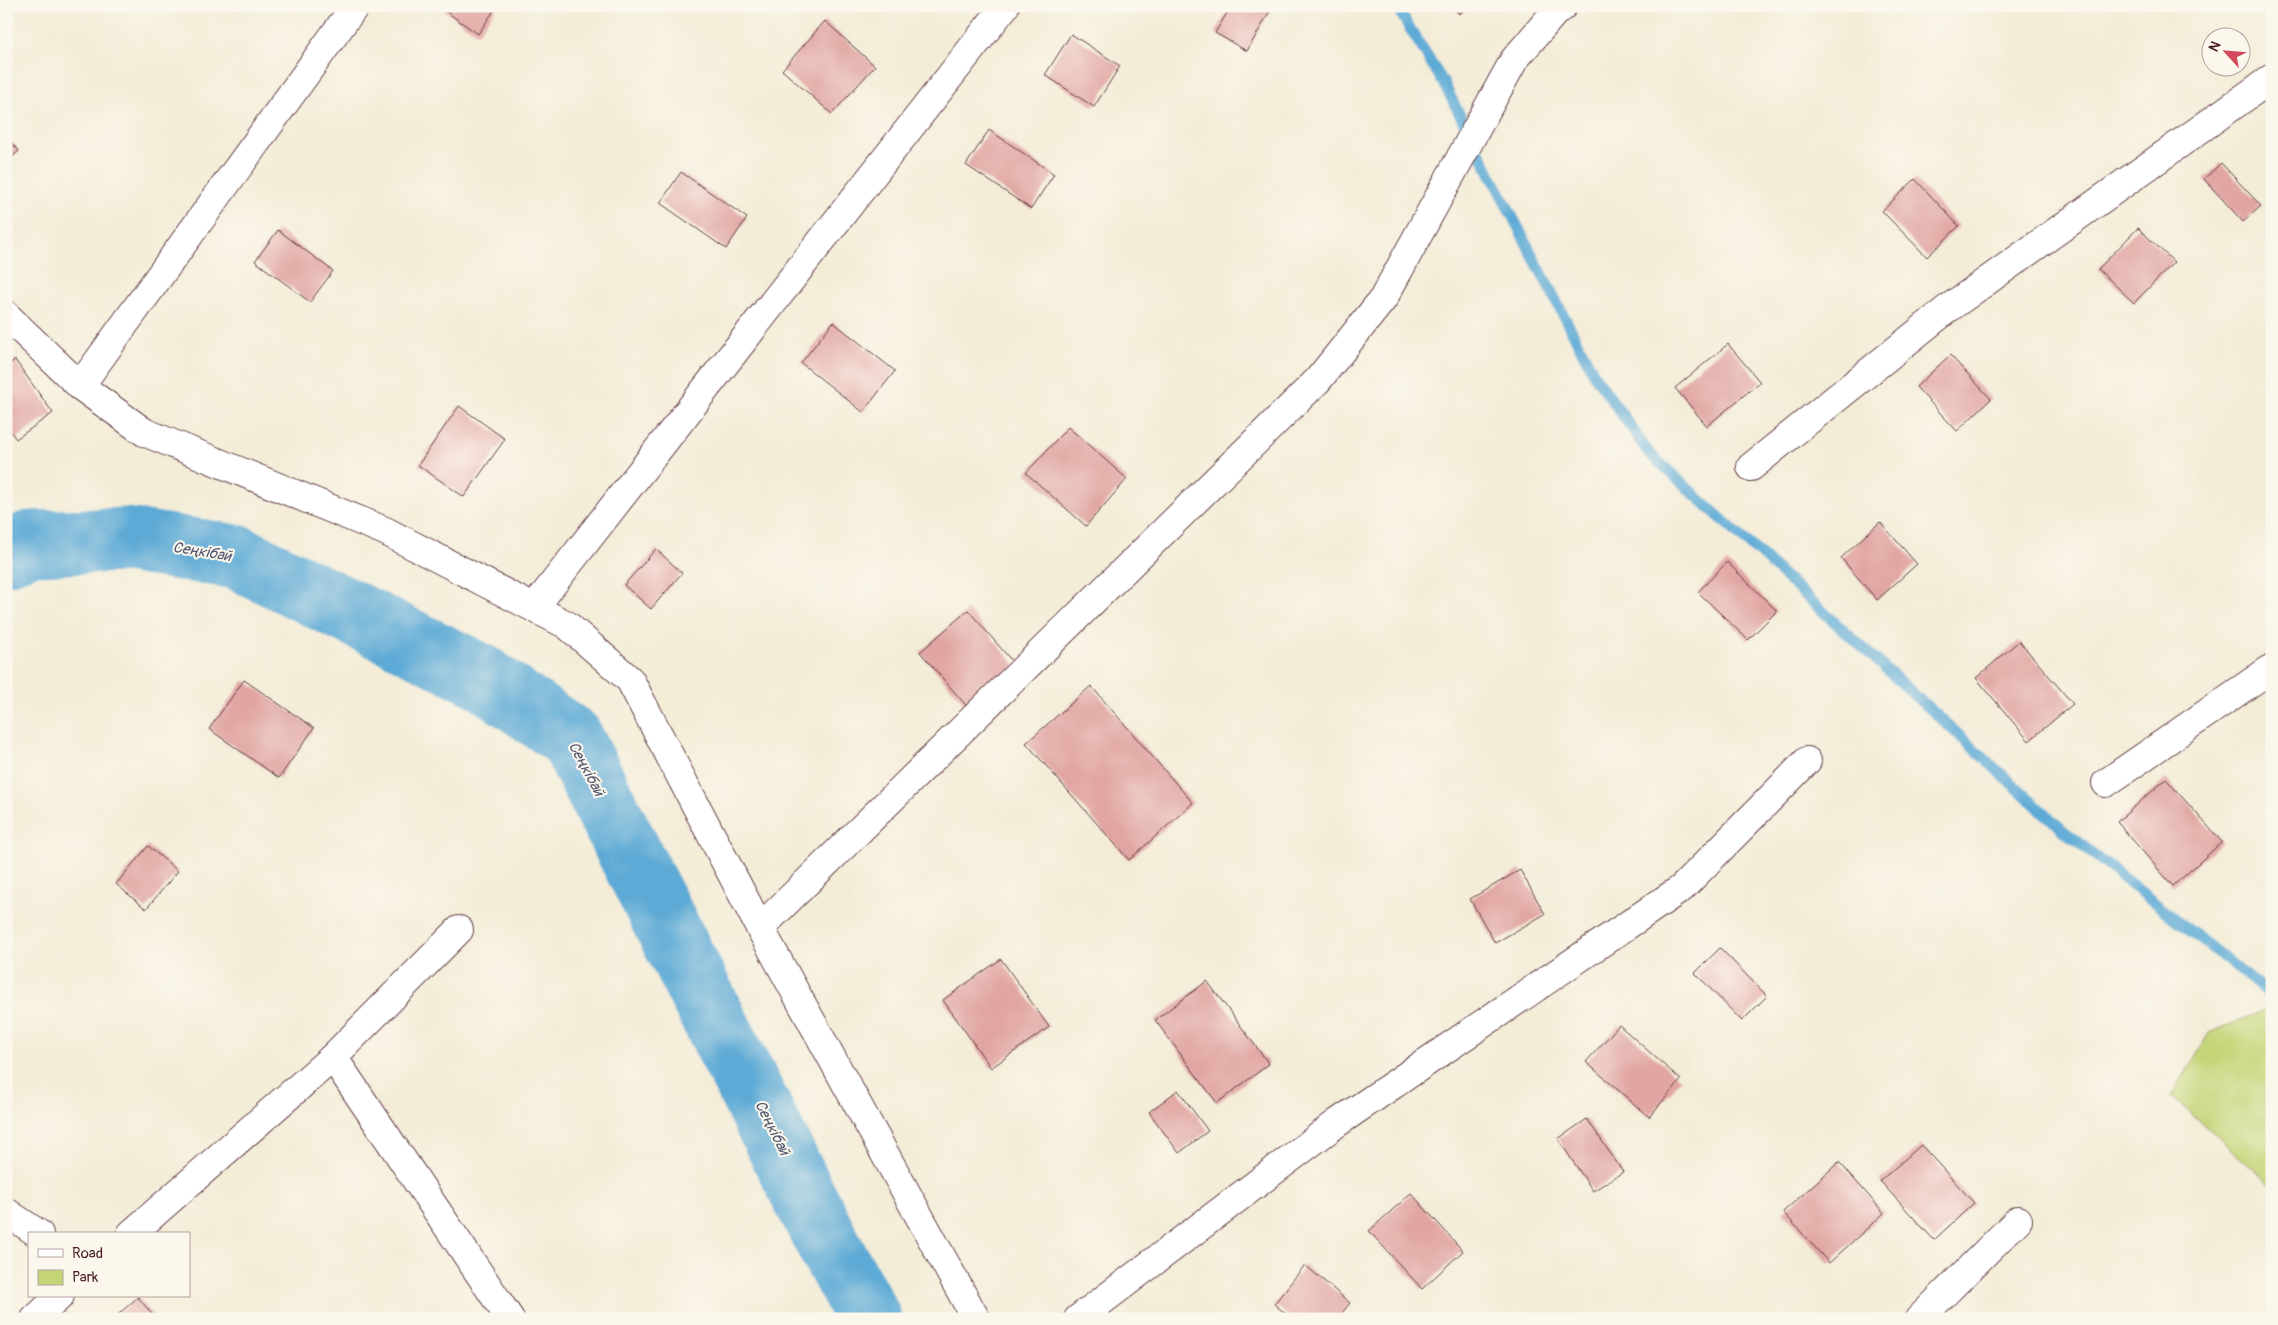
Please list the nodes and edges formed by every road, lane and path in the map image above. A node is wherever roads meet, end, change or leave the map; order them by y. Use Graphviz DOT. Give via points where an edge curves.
graph roads {
  1 [pos="355,6"];
  2 [pos="1005,6"];
  3 [pos="1563,6"];
  4 [pos="2272,78"];
  5 [pos="6,316"];
  6 [pos="80,386"];
  7 [pos="1751,467"];
  8 [pos="534,608"];
  9 [pos="2272,668"];
  10 [pos="1807,761"];
  11 [pos="2106,783"];
  12 [pos="760,928"];
  13 [pos="459,930"];
  14 [pos="333,1057"];
  15 [pos="6,1212"];
  16 [pos="2018,1220"];
  17 [pos="36,1232"];
  18 [pos="133,1232"];
  19 [pos="58,1298"];
  20 [pos="35,1319"];
  21 [pos="510,1319"];
  22 [pos="976,1319"];
  23 [pos="1078,1319"];
  24 [pos="1919,1319"];
  1 -- 6 [label="street"];
  2 -- 8 [label="street"];
  3 -- 12 [label="street" via="1514,60 1383,299 1318,380"];
  4 -- 7 [label="street" via="1946,310"];
  5 -- 6 [label="street"];
  6 -- 8 [label="street" via="144,432 385,531"];
  8 -- 12 [label="street" via="567,625 630,680"];
  9 -- 11 [label="street"];
  10 -- 23 [label="street" via="1682,888 1337,1123"];
  12 -- 22 [label="street"];
  13 -- 14 [label="street"];
  14 -- 18 [label="street"];
  14 -- 21 [label="street"];
  15 -- 17 [label="street"];
  16 -- 24 [label="street"];
  19 -- 20 [label="street"];
}
